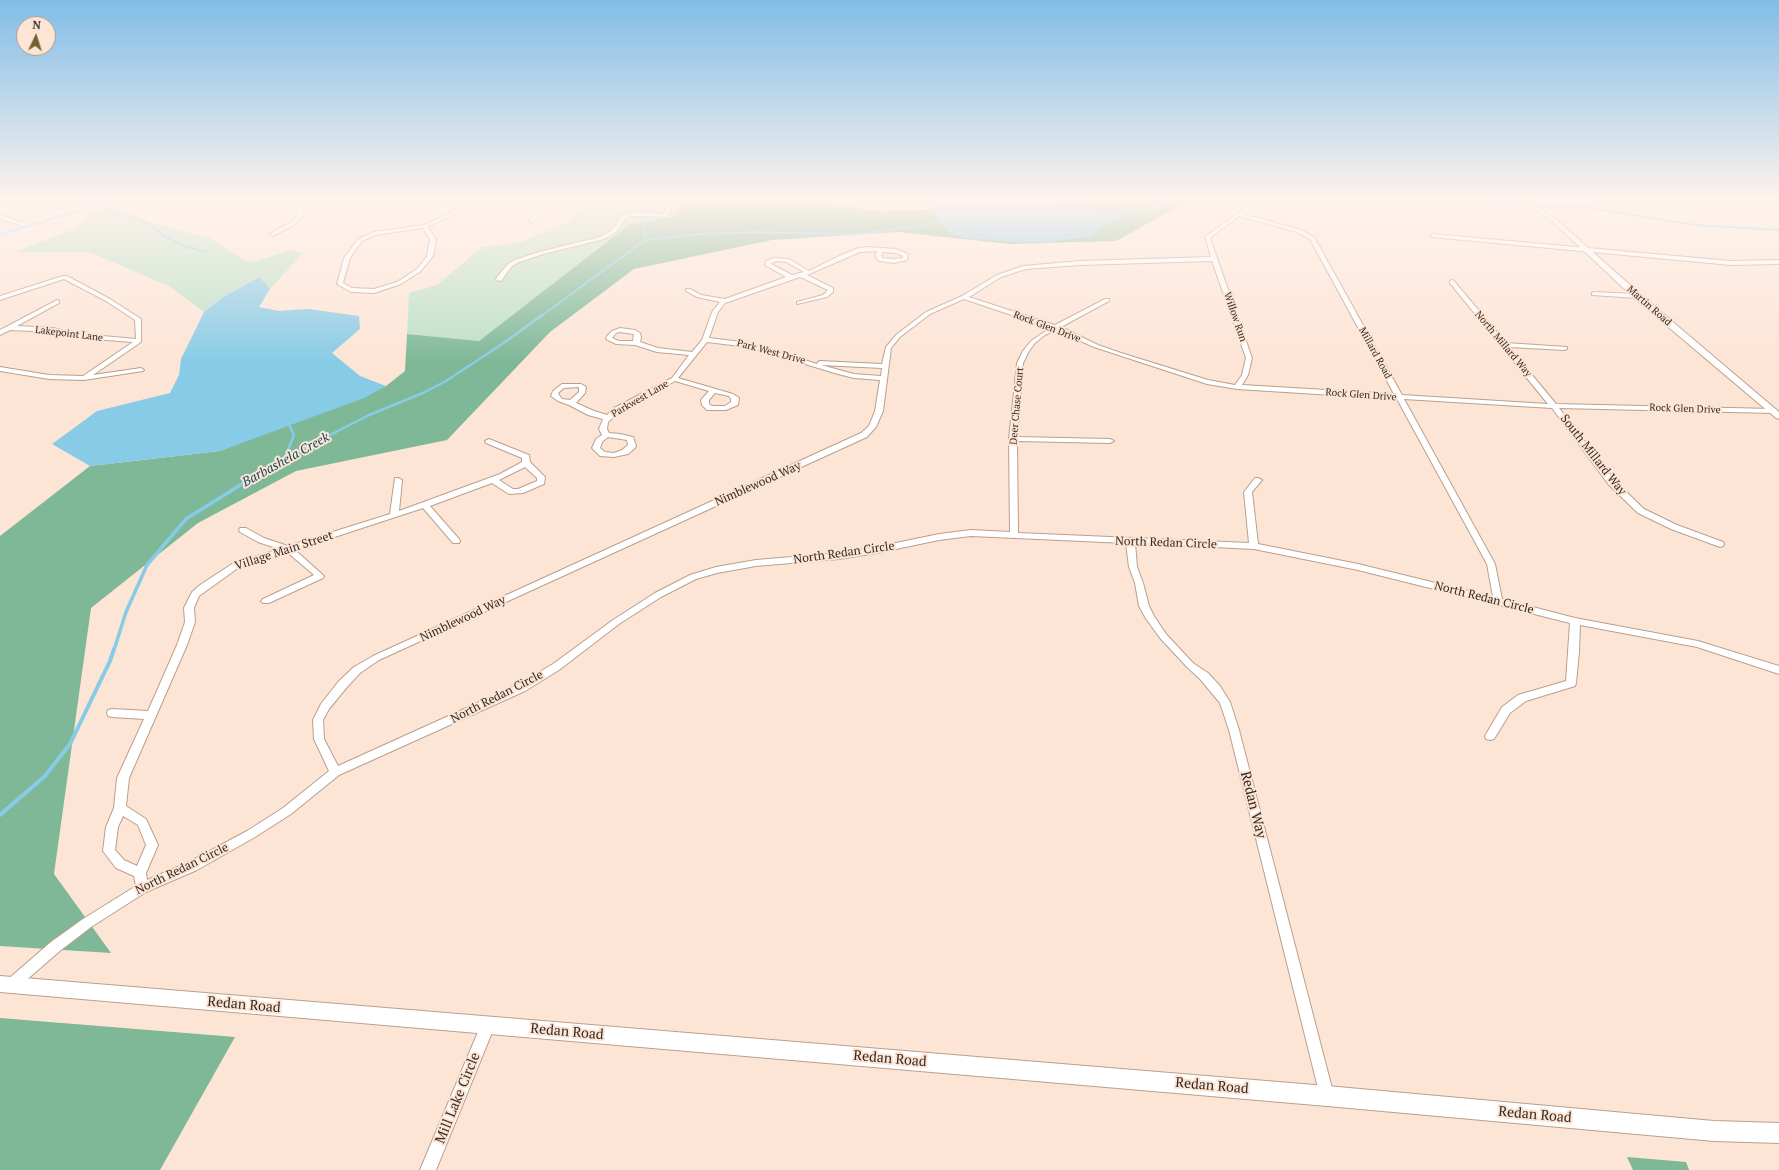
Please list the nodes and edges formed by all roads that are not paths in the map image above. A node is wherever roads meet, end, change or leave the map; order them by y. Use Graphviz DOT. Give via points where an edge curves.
graph roads {
  1 [pos="350,253"];
  2 [pos="431,253"];
  3 [pos="539,253"];
  4 [pos="851,253"];
  5 [pos="1213,253"];
  6 [pos="1320,253"];
  7 [pos="1589,253"];
  8 [pos="1623,253"];
  9 [pos="1215,259"];
  10 [pos="1779,262"];
  11 [pos="809,273"];
  12 [pos="801,275"];
  13 [pos="791,277"];
  14 [pos="499,280"];
  15 [pos="1452,282"];
  16 [pos="688,290"];
  17 [pos="1594,294"];
  18 [pos="1637,296"];
  19 [pos="964,297"];
  20 [pos="0,298"];
  21 [pos="1107,300"];
  22 [pos="725,301"];
  23 [pos="56,302"];
  24 [pos="799,303"];
  25 [pos="1054,327"];
  26 [pos="8,328"];
  27 [pos="0,333"];
  28 [pos="705,340"];
  29 [pos="139,341"];
  30 [pos="636,343"];
  31 [pos="1504,345"];
  32 [pos="1564,348"];
  33 [pos="695,354"];
  34 [pos="813,363"];
  35 [pos="885,366"];
  36 [pos="0,369"];
  37 [pos="140,370"];
  38 [pos="84,378"];
  39 [pos="883,378"];
  40 [pos="674,379"];
  41 [pos="1237,387"];
  42 [pos="713,391"];
  43 [pos="1400,398"];
  44 [pos="572,402"];
  45 [pos="1554,406"];
  46 [pos="1776,414"];
  47 [pos="608,418"];
  48 [pos="606,435"];
  49 [pos="1013,439"];
  50 [pos="489,441"];
  51 [pos="1110,441"];
  52 [pos="526,464"];
  53 [pos="398,480"];
  54 [pos="494,480"];
  55 [pos="1258,480"];
  56 [pos="425,505"];
  57 [pos="394,515"];
  58 [pos="243,530"];
  59 [pos="1014,535"];
  60 [pos="456,541"];
  61 [pos="1130,542"];
  62 [pos="1720,544"];
  63 [pos="1254,546"];
  64 [pos="289,549"];
  65 [pos="266,601"];
  66 [pos="1498,601"];
  67 [pos="1574,621"];
  68 [pos="1779,670"];
  69 [pos="112,713"];
  70 [pos="152,715"];
  71 [pos="1490,736"];
  72 [pos="335,772"];
  73 [pos="120,808"];
  74 [pos="140,873"];
  75 [pos="142,888"];
  76 [pos="5,985"];
  77 [pos="488,1025"];
  78 [pos="1327,1096"];
  79 [pos="1779,1133"];
  80 [pos="428,1170"];
  1 -- 2 [label="street" via="346,258 340,284 351,290 374,291 399,283 419,270"];
  3 -- 14 [label="street" via="510,265"];
  4 -- 11 [label="street"];
  5 -- 9 [label="street, Willow Run"];
  6 -- 43 [label="street, Millard Road"];
  7 -- 18 [label="street, Martin Road"];
  8 -- 10 [label="street" via="1731,263"];
  9 -- 19 [label="street, Nimblewood Way" via="1034,266 1004,274"];
  9 -- 41 [label="street, Willow Run" via="1249,358 1245,375"];
  11 -- 12 [label="street"];
  11 -- 13 [label="street" via="788,260 776,259 768,262 768,266"];
  12 -- 13 [label="street"];
  12 -- 24 [label="street" via="831,289 825,296"];
  13 -- 22 [label="street"];
  15 -- 31 [label="street, North Millard Way"];
  16 -- 22 [label="street" via="699,296"];
  17 -- 18 [label="street"];
  18 -- 46 [label="street, Martin Road"];
  19 -- 25 [label="street, Rock Glen Drive"];
  19 -- 35 [label="street, Nimblewood Way" via="928,314 898,336 888,348"];
  20 -- 29 [label="street" via="65,277 138,319"];
  21 -- 25 [label="street, Deer Chase Court"];
  22 -- 28 [label="street, Parkwest Lane" via="715,312"];
  23 -- 26 [label="street"];
  25 -- 41 [label="street, Rock Glen Drive" via="1119,354 1207,382"];
  25 -- 49 [label="street, Deer Chase Court" via="1033,342 1020,363"];
  26 -- 27 [label="street"];
  26 -- 29 [label="street, Lakepoint Lane" via="53,330 80,336"];
  28 -- 33 [label="street, Parkwest Lane"];
  28 -- 34 [label="street, Park West Drive" via="750,345"];
  29 -- 38 [label="street"];
  30 -- 33 [label="street" via="657,350"];
  31 -- 32 [label="street"];
  31 -- 45 [label="street, North Millard Way"];
  33 -- 40 [label="street, Parkwest Lane"];
  34 -- 35 [label="street, Park West Drive"];
  34 -- 39 [label="street, Park West Drive" via="854,376"];
  35 -- 39 [label="street, Nimblewood Way"];
  36 -- 38 [label="street" via="49,378"];
  37 -- 38 [label="street"];
  39 -- 72 [label="street, Nimblewood Way" via="879,411 872,427 864,435 376,658 357,670 325,707 318,720 319,739"];
  40 -- 42 [label="street"];
  40 -- 47 [label="street, Parkwest Lane" via="626,405"];
  41 -- 43 [label="street, Rock Glen Drive"];
  43 -- 45 [label="street, Rock Glen Drive"];
  43 -- 66 [label="street, Millard Road" via="1491,564"];
  44 -- 47 [label="street" via="582,409"];
  45 -- 46 [label="street, Rock Glen Drive"];
  45 -- 62 [label="street, South Millard Way" via="1612,483 1641,511 1674,527"];
  47 -- 48 [label="street" via="603,425"];
  49 -- 51 [label="street"];
  49 -- 59 [label="street, Deer Chase Court"];
  50 -- 52 [label="street" via="526,457"];
  52 -- 54 [label="street, Village Main Street"];
  52 -- 54 [label="street" via="541,477 541,482 512,492"];
  53 -- 57 [label="street"];
  54 -- 56 [label="street, Village Main Street"];
  55 -- 63 [label="street" via="1248,492"];
  56 -- 57 [label="street, Village Main Street"];
  56 -- 60 [label="street"];
  57 -- 64 [label="street, Village Main Street"];
  58 -- 64 [label="street" via="261,540"];
  59 -- 61 [label="street, North Redan Circle"];
  59 -- 72 [label="street, North Redan Circle" via="971,533 939,537 839,556 736,566 693,577 658,595 616,622 556,667 521,688"];
  61 -- 63 [label="street, North Redan Circle"];
  61 -- 78 [label="street, Redan Way" via="1133,567 1144,606 1150,617 1163,636 1204,676 1225,702"];
  63 -- 66 [label="street, North Redan Circle" via="1358,567"];
  64 -- 65 [label="street" via="320,576"];
  64 -- 70 [label="street, Village Main Street" via="235,566 195,594 189,608 190,622"];
  66 -- 67 [label="street, North Redan Circle"];
  67 -- 68 [label="street, North Redan Circle" via="1698,644"];
  67 -- 71 [label="street" via="1571,683 1522,698 1506,710"];
  69 -- 70 [label="street"];
  70 -- 73 [label="street, Village Main Street" via="123,778"];
  72 -- 75 [label="street, North Redan Circle" via="287,812 251,834 193,866"];
  73 -- 74 [label="street" via="142,822 152,845"];
  73 -- 74 [label="street, Village Main Street" via="112,827 109,850 120,864"];
  74 -- 75 [label="street"];
  75 -- 76 [label="street, North Redan Circle" via="87,923"];
  76 -- 77 [label="main road, Redan Road"];
  77 -- 78 [label="main road, Redan Road"];
  77 -- 80 [label="street, Mill Lake Circle"];
  78 -- 79 [label="main road, Redan Road" via="1714,1131"];
}
